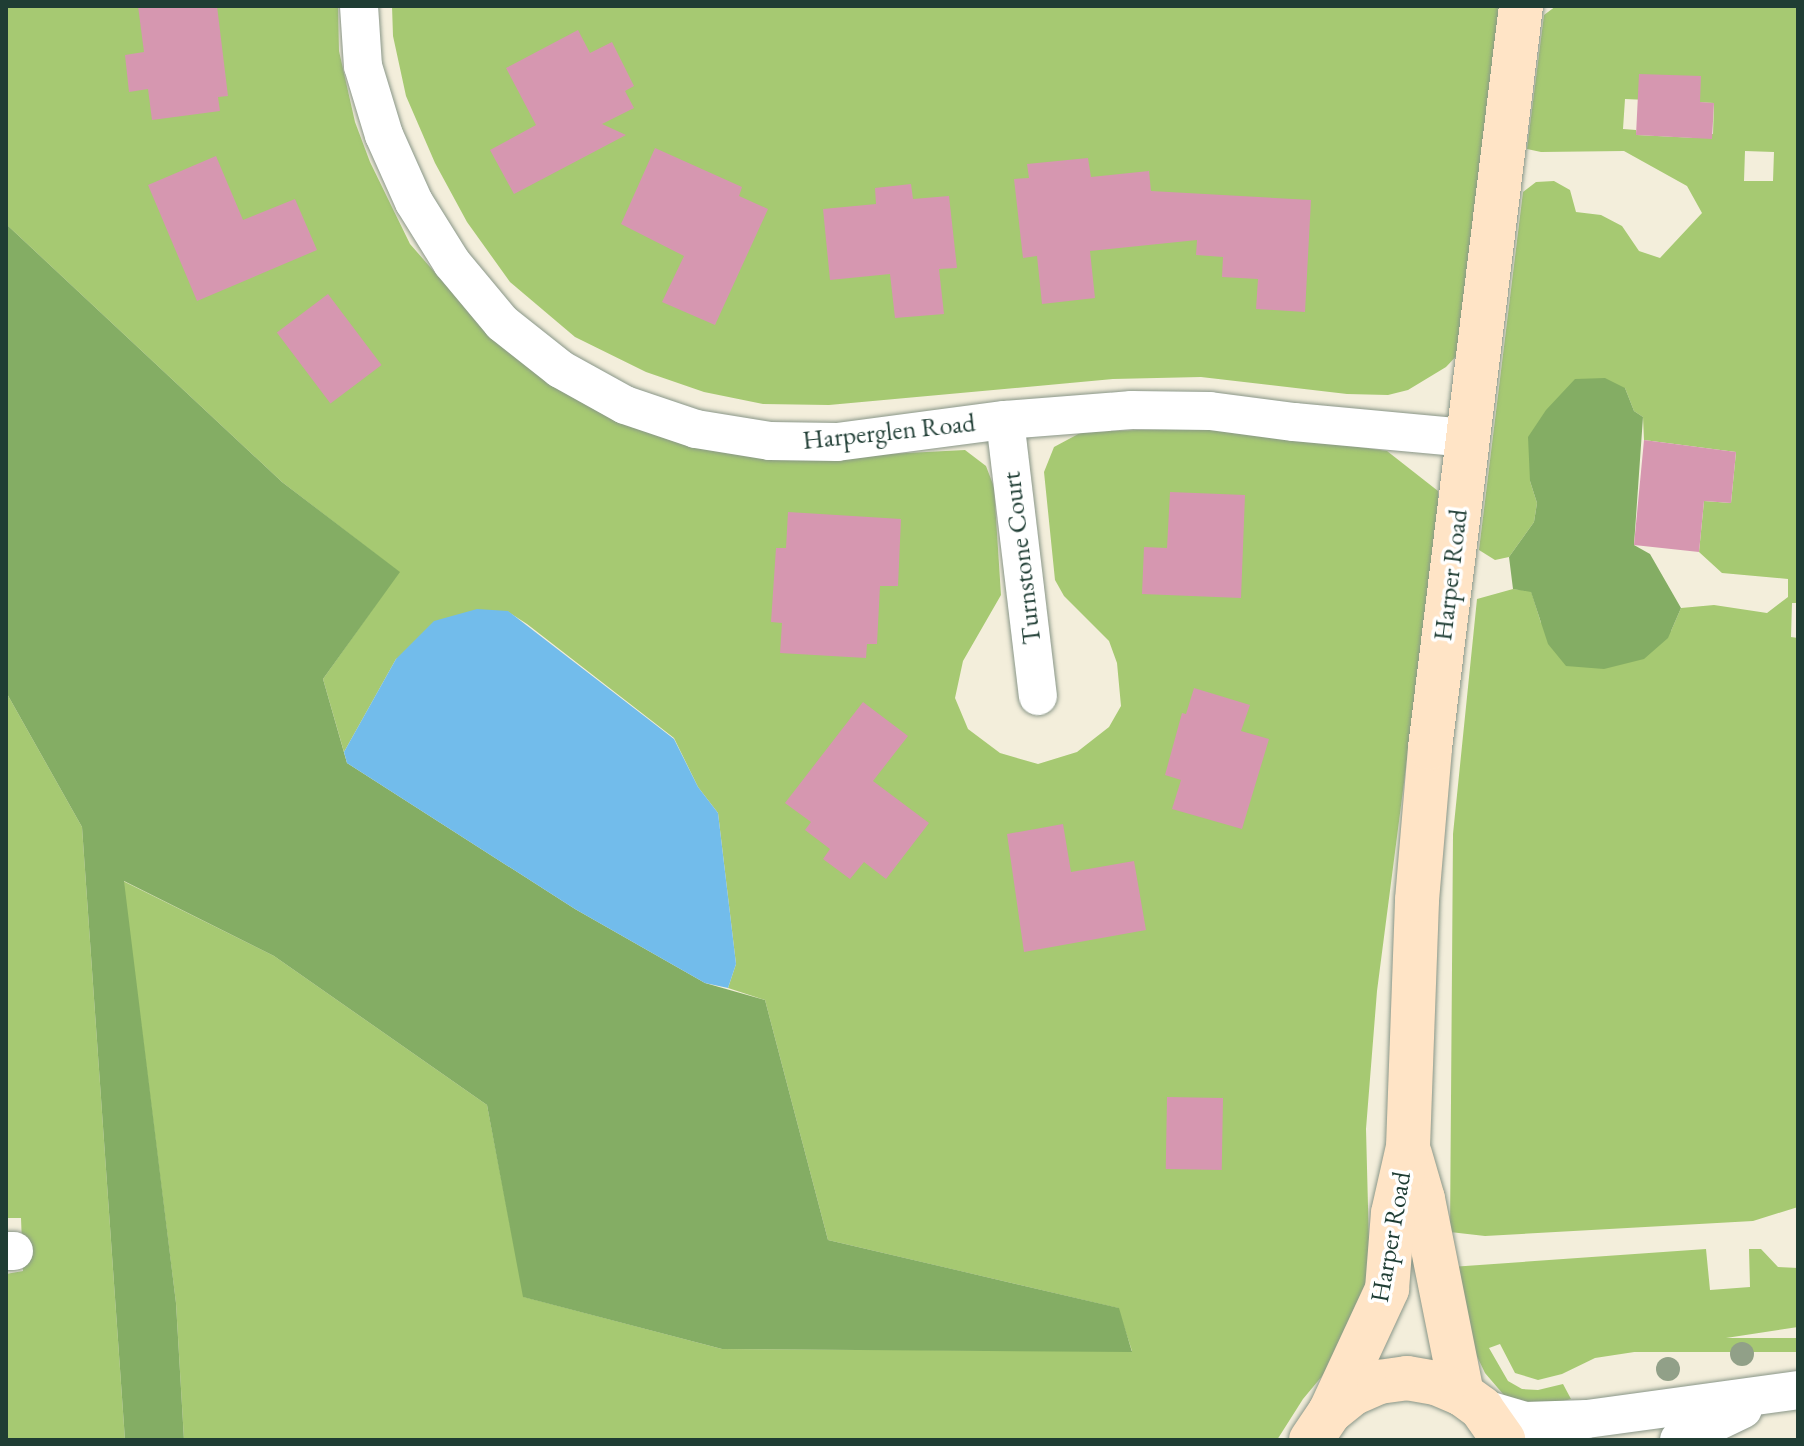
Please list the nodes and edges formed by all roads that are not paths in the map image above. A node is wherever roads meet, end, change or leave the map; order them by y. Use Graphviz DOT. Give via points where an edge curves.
graph roads {
  1 [pos="359,6"];
  2 [pos="1521,6"];
  3 [pos="1005,420"];
  4 [pos="1468,438"];
  5 [pos="1038,696"];
  6 [pos="1408,1147"];
  7 [pos="1784,1392"];
  8 [pos="1482,1414"];
  9 [pos="1321,1426"];
  10 [pos="1679,1440"];
  1 -- 3 [label="street, Harperglen Road" via="363,66 384,135 414,202 452,263 502,323 560,369 625,405 696,429 770,441 837,442"];
  2 -- 4 [label="main road, Harper Road"];
  3 -- 4 [label="street, Harperglen Road" via="1132,410 1210,411"];
  3 -- 5 [label="street, Turnstone Court"];
  4 -- 6 [label="main road, Harper Road" via="1418,885"];
  6 -- 8 [label="main road, Harper Road"];
  6 -- 9 [label="main road, Harper Road" via="1393,1213 1387,1289"];
  7 -- 8 [label="street" via="1587,1419 1525,1421"];
  7 -- 10 [label="street"];
  8 -- 9 [label="main road" via="1436,1383 1407,1378 1352,1394"];
}
